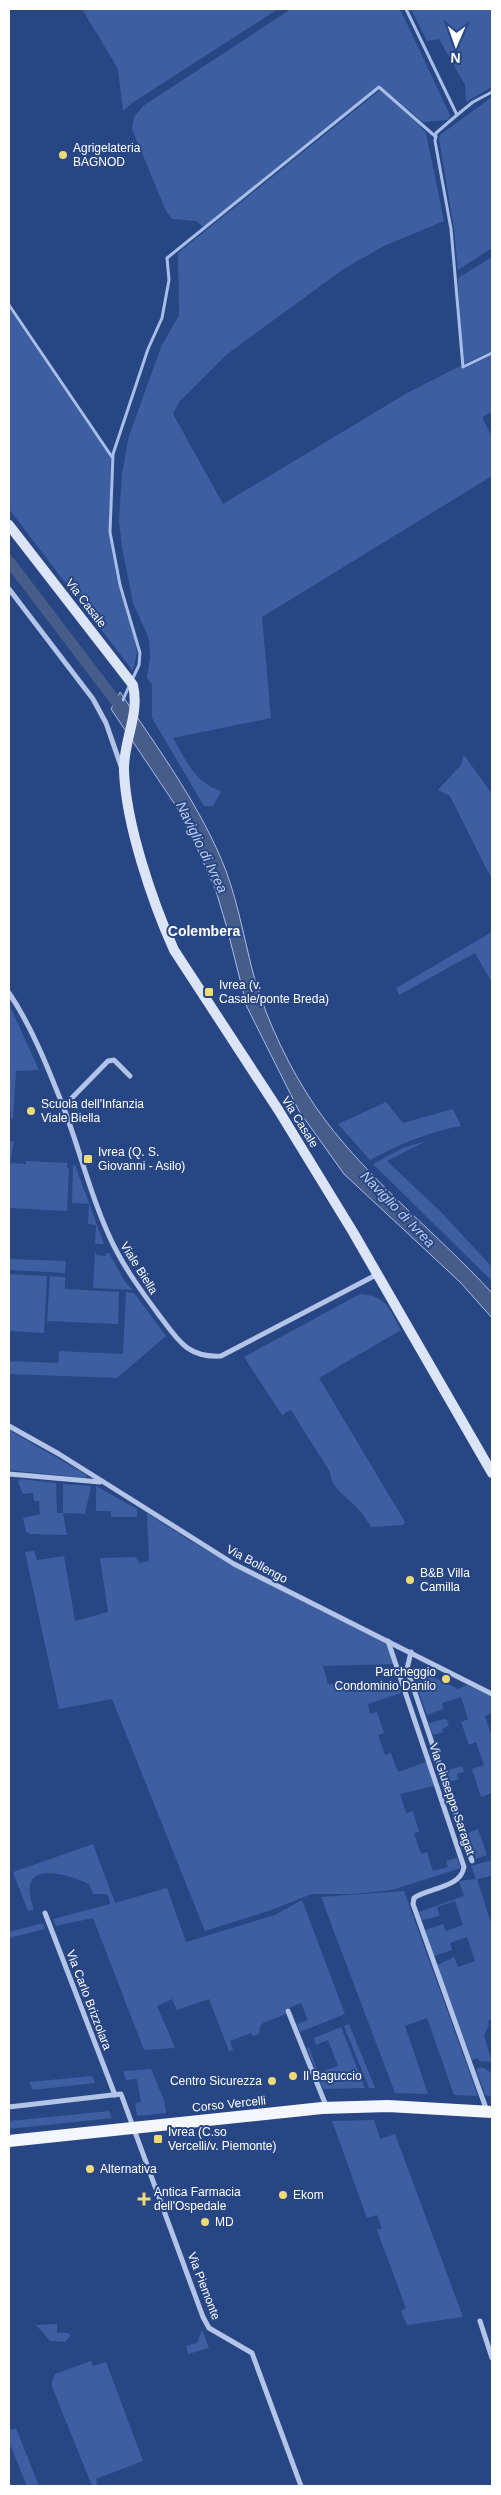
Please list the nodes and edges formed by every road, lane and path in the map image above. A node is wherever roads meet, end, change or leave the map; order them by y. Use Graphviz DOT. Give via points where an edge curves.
graph roads {
  1 [pos="9,525"];
  2 [pos="9,589"];
  3 [pos="124,772"];
  4 [pos="9,993"];
  5 [pos="130,1076"];
  6 [pos="63,1107"];
  7 [pos="376,1275"];
  8 [pos="9,1426"];
  9 [pos="492,1472"];
  10 [pos="9,1474"];
  11 [pos="101,1482"];
  12 [pos="388,1641"];
  13 [pos="411,1652"];
  14 [pos="492,1694"];
  15 [pos="472,1861"];
  16 [pos="45,1913"];
  17 [pos="288,2011"];
  18 [pos="115,2095"];
  19 [pos="9,2106"];
  20 [pos="327,2108"];
  21 [pos="490,2112"];
  22 [pos="134,2128"];
  23 [pos="9,2141"];
  24 [pos="480,2321"];
  25 [pos="492,2358"];
  26 [pos="301,2486"];
  1 -- 3 [label="main road, Via Casale" via="133,685 137,701 125,752"];
  2 -- 3 [label="street, Via Casale" via="93,699 106,723"];
  3 -- 7 [label="main road, Via Casale" via="131,822 161,922 174,950 280,1111"];
  4 -- 6 [label="street, Viale Biella"];
  5 -- 6 [label="street" via="114,1060 108,1061"];
  6 -- 7 [label="street, Viale Biella" via="115,1249 141,1292 173,1334 194,1354 221,1356"];
  7 -- 9 [label="main road, Via Casale"];
  8 -- 11 [label="street"];
  10 -- 11 [label="street, Via Bollengo"];
  11 -- 12 [label="street, Via Bollengo" via="234,1564"];
  12 -- 13 [label="street, Via Bollengo"];
  12 -- 21 [label="street, Via Giuseppe Saragat" via="464,1867 457,1880 420,1894 414,1898 413,1904"];
  13 -- 14 [label="street, Via Bollengo"];
  13 -- 15 [label="street" via="407,1669"];
  16 -- 18 [label="street, Via Carlo Brizzolara"];
  17 -- 20 [label="street"];
  18 -- 19 [label="street"];
  18 -- 22 [label="street" via="121,2094"];
  20 -- 21 [label="main road, Corso Vercelli" via="388,2106"];
  20 -- 22 [label="main road, Corso Vercelli"];
  22 -- 23 [label="main road, Corso Vercelli"];
  22 -- 26 [label="street, Via Piemonte" via="203,2317 209,2328 252,2353"];
  24 -- 25 [label="street"];
}
